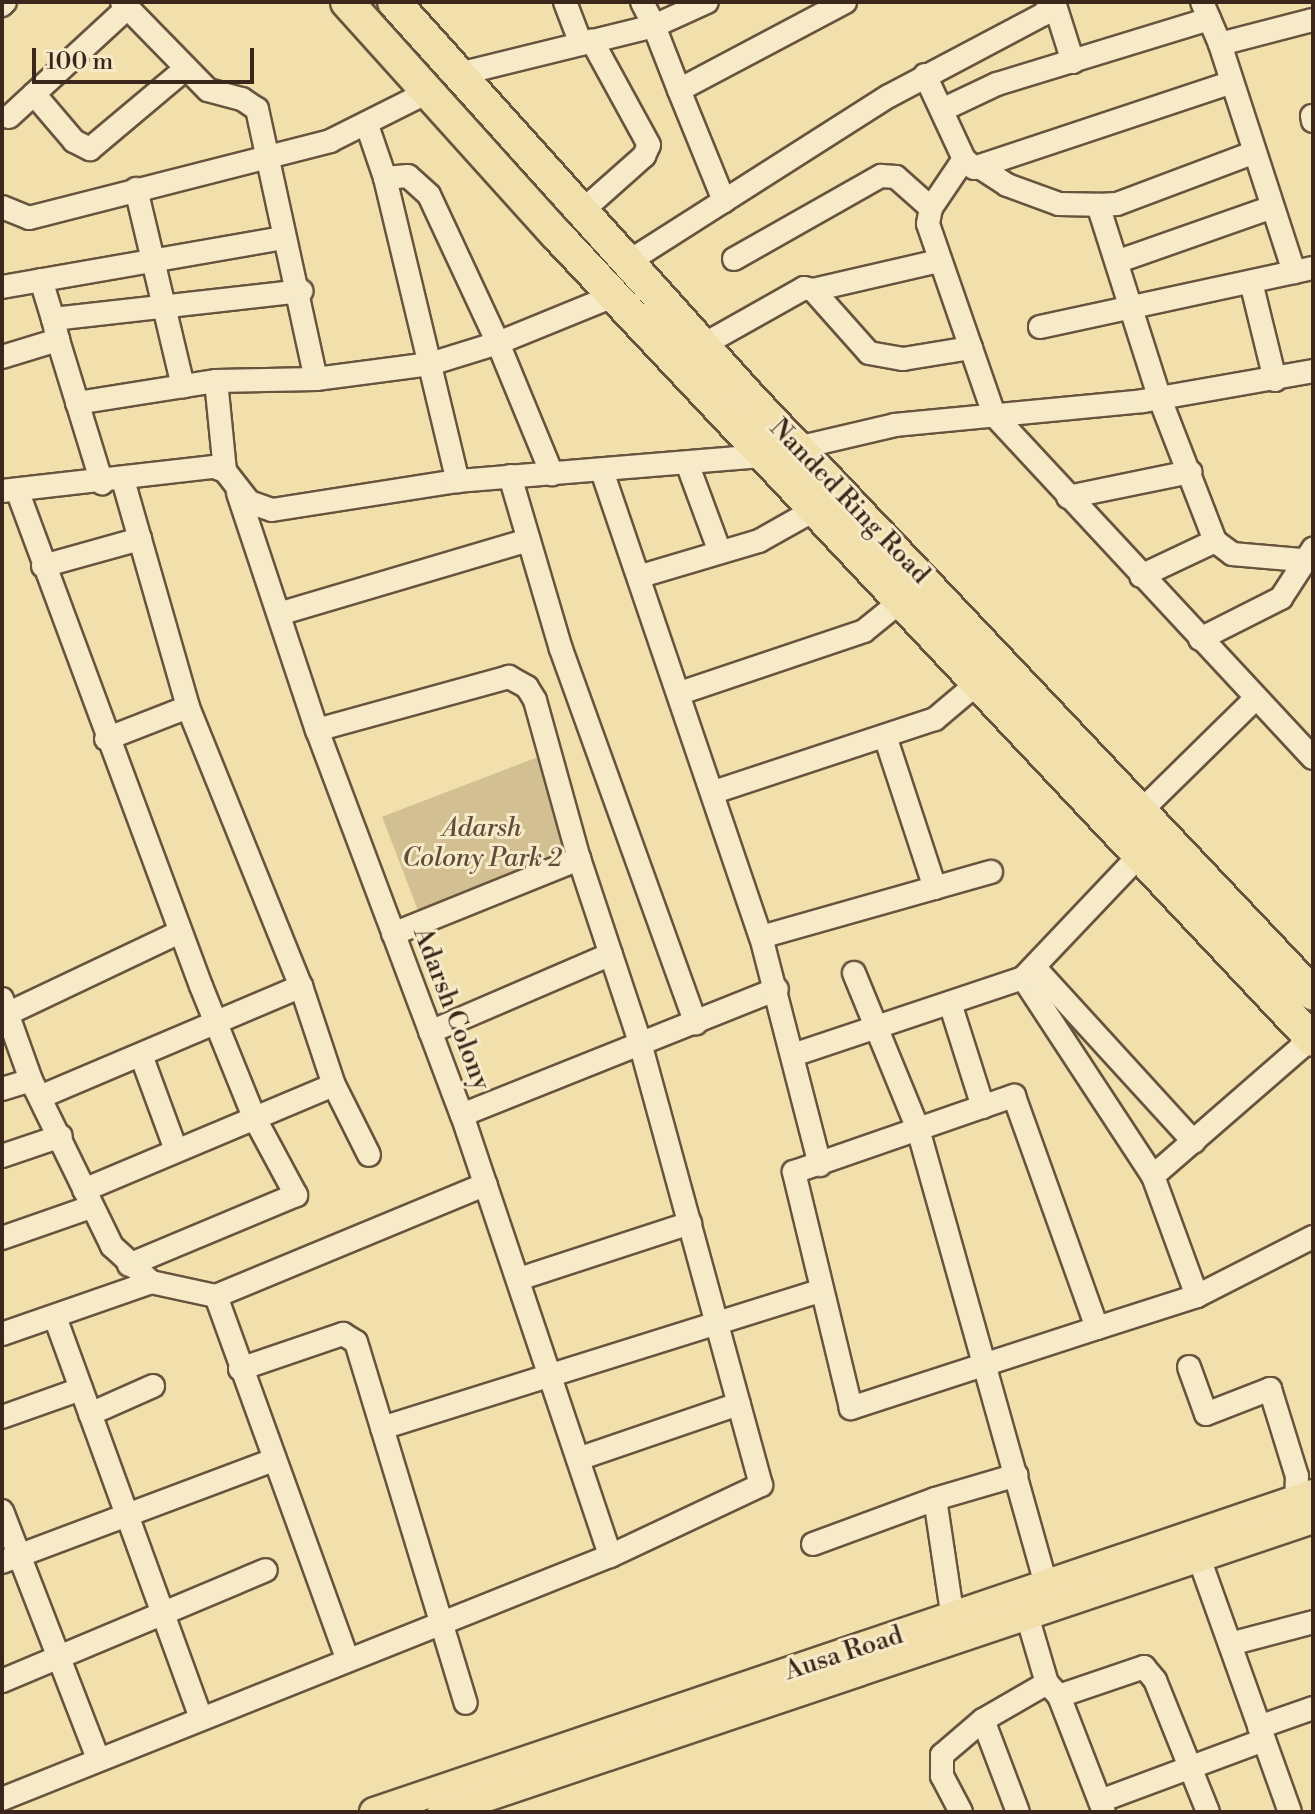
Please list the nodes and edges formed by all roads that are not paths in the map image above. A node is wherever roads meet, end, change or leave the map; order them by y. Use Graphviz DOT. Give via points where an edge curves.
graph roads {
  1 [pos="347,2"];
  2 [pos="394,2"];
  3 [pos="565,2"];
  4 [pos="642,2"];
  5 [pos="707,2"];
  6 [pos="845,2"];
  7 [pos="1053,2"];
  8 [pos="124,5"];
  9 [pos="1205,10"];
  10 [pos="1313,20"];
  11 [pos="654,26"];
  12 [pos="587,42"];
  13 [pos="1220,44"];
  14 [pos="1073,62"];
  15 [pos="184,70"];
  16 [pos="459,74"];
  17 [pos="925,75"];
  18 [pos="1232,82"];
  19 [pos="679,90"];
  20 [pos="428,92"];
  21 [pos="34,94"];
  22 [pos="944,109"];
  23 [pos="9,117"];
  24 [pos="367,125"];
  25 [pos="1255,152"];
  26 [pos="266,158"];
  27 [pos="972,164"];
  28 [pos="385,178"];
  29 [pos="136,189"];
  30 [pos="724,201"];
  31 [pos="1098,205"];
  32 [pos="2,207"];
  33 [pos="1272,207"];
  34 [pos="931,208"];
  35 [pos="582,211"];
  36 [pos="284,238"];
  37 [pos="734,259"];
  38 [pos="156,260"];
  39 [pos="939,261"];
  40 [pos="1119,261"];
  41 [pos="628,262"];
  42 [pos="1303,270"];
  43 [pos="41,280"];
  44 [pos="1251,282"];
  45 [pos="2,287"];
  46 [pos="813,290"];
  47 [pos="301,291"];
  48 [pos="613,296"];
  49 [pos="1133,307"];
  50 [pos="167,308"];
  51 [pos="1040,327"];
  52 [pos="55,330"];
  53 [pos="498,343"];
  54 [pos="703,345"];
  55 [pos="971,348"];
  56 [pos="2,357"];
  57 [pos="430,364"];
  58 [pos="1313,371"];
  59 [pos="316,379"];
  60 [pos="1275,380"];
  61 [pos="216,381"];
  62 [pos="183,386"];
  63 [pos="1160,399"];
  64 [pos="77,403"];
  65 [pos="994,415"];
  66 [pos="796,446"];
  67 [pos="763,456"];
  68 [pos="687,463"];
  69 [pos="602,471"];
  70 [pos="1190,472"];
  71 [pos="552,474"];
  72 [pos="510,476"];
  73 [pos="230,478"];
  74 [pos="458,481"];
  75 [pos="112,482"];
  76 [pos="9,491"];
  77 [pos="1068,497"];
  78 [pos="814,510"];
  79 [pos="140,539"];
  80 [pos="528,540"];
  81 [pos="1215,541"];
  82 [pos="720,552"];
  83 [pos="1311,556"];
  84 [pos="43,566"];
  85 [pos="641,576"];
  86 [pos="1141,576"];
  87 [pos="901,601"];
  88 [pos="282,613"];
  89 [pos="1200,639"];
  90 [pos="979,682"];
  91 [pos="680,693"];
  92 [pos="1255,699"];
  93 [pos="188,707"];
  94 [pos="317,730"];
  95 [pos="885,736"];
  96 [pos="106,739"];
  97 [pos="1313,758"];
  98 [pos="714,792"];
  99 [pos="1142,810"];
  100 [pos="1138,857"];
  101 [pos="579,859"];
  102 [pos="991,872"];
  103 [pos="935,888"];
  104 [pos="180,932"];
  105 [pos="393,934"];
  106 [pos="761,937"];
  107 [pos="611,954"];
  108 [pos="854,973"];
  109 [pos="1030,973"];
  110 [pos="301,986"];
  111 [pos="777,989"];
  112 [pos="1313,994"];
  113 [pos="950,1003"];
  114 [pos="5,1016"];
  115 [pos="696,1023"];
  116 [pos="217,1024"];
  117 [pos="877,1028"];
  118 [pos="430,1032"];
  119 [pos="1312,1039"];
  120 [pos="641,1045"];
  121 [pos="141,1055"];
  122 [pos="793,1055"];
  123 [pos="334,1085"];
  124 [pos="2,1089"];
  125 [pos="36,1089"];
  126 [pos="983,1107"];
  127 [pos="462,1115"];
  128 [pos="254,1117"];
  129 [pos="918,1129"];
  130 [pos="61,1136"];
  131 [pos="1194,1142"];
  132 [pos="176,1150"];
  133 [pos="369,1155"];
  134 [pos="2,1156"];
  135 [pos="820,1165"];
  136 [pos="1153,1176"];
  137 [pos="486,1184"];
  138 [pos="88,1199"];
  139 [pos="690,1223"];
  140 [pos="1313,1237"];
  141 [pos="2,1238"];
  142 [pos="129,1265"];
  143 [pos="519,1279"];
  144 [pos="151,1282"];
  145 [pos="822,1290"];
  146 [pos="216,1296"];
  147 [pos="1197,1296"];
  148 [pos="55,1317"];
  149 [pos="717,1323"];
  150 [pos="1097,1328"];
  151 [pos="2,1334"];
  152 [pos="981,1366"];
  153 [pos="1189,1367"];
  154 [pos="240,1369"];
  155 [pos="550,1372"];
  156 [pos="153,1386"];
  157 [pos="81,1389"];
  158 [pos="739,1404"];
  159 [pos="90,1414"];
  160 [pos="2,1417"];
  161 [pos="382,1428"];
  162 [pos="578,1459"];
  163 [pos="273,1460"];
  164 [pos="1017,1475"];
  165 [pos="935,1499"];
  166 [pos="1307,1505"];
  167 [pos="2,1511"];
  168 [pos="126,1512"];
  169 [pos="813,1544"];
  170 [pos="610,1556"];
  171 [pos="11,1558"];
  172 [pos="1199,1558"];
  173 [pos="266,1570"];
  174 [pos="1037,1602"];
  175 [pos="163,1614"];
  176 [pos="953,1619"];
  177 [pos="445,1622"];
  178 [pos="1313,1622"];
  179 [pos="1230,1644"];
  180 [pos="61,1657"];
  181 [pos="348,1660"];
  182 [pos="2,1681"];
  183 [pos="1053,1690"];
  184 [pos="466,1703"];
  185 [pos="1313,1708"];
  186 [pos="201,1718"];
  187 [pos="983,1720"];
  188 [pos="1262,1734"];
  189 [pos="98,1759"];
  190 [pos="1189,1766"];
  191 [pos="496,1792"];
  192 [pos="2,1799"];
  193 [pos="1102,1806"];
  194 [pos="374,1812"];
  195 [pos="442,1812"];
  196 [pos="961,1812"];
  197 [pos="1018,1812"];
  198 [pos="1208,1812"];
  199 [pos="1290,1812"];
  1 -- 20 [label="highway"];
  2 -- 16 [label="highway, Nanded Ring Road"];
  3 -- 12 [label="street"];
  4 -- 11 [label="street"];
  5 -- 11 [label="street"];
  6 -- 19 [label="street"];
  7 -- 14 [label="street"];
  7 -- 17 [label="street" via="1044,14"];
  8 -- 15 [label="street"];
  8 -- 21 [label="street"];
  9 -- 13 [label="street"];
  9 -- 14 [label="street"];
  10 -- 13 [label="street"];
  11 -- 12 [label="street"];
  11 -- 19 [label="street"];
  12 -- 16 [label="street"];
  12 -- 35 [label="street" via="649,145 644,156"];
  13 -- 18 [label="street"];
  14 -- 22 [label="street" via="997,84"];
  15 -- 21 [label="street" via="90,149 74,141"];
  15 -- 26 [label="street" via="216,95 242,99 257,109"];
  16 -- 35 [label="highway, Nanded Ring Road"];
  17 -- 22 [label="street"];
  17 -- 30 [label="street"];
  18 -- 25 [label="street"];
  18 -- 27 [label="street"];
  19 -- 30 [label="street"];
  20 -- 24 [label="street"];
  20 -- 48 [label="highway"];
  21 -- 23 [label="street"];
  22 -- 27 [label="street"];
  24 -- 26 [label="street"];
  24 -- 28 [label="street"];
  25 -- 31 [label="street" via="1117,204"];
  25 -- 33 [label="street"];
  26 -- 29 [label="street"];
  26 -- 36 [label="street"];
  27 -- 31 [label="street" via="1007,185 1059,204"];
  27 -- 34 [label="street"];
  28 -- 53 [label="street" via="408,176 429,195"];
  28 -- 57 [label="street"];
  29 -- 32 [label="street" via="29,218"];
  29 -- 38 [label="street"];
  30 -- 41 [label="street"];
  31 -- 40 [label="street"];
  33 -- 40 [label="street"];
  33 -- 42 [label="street"];
  34 -- 37 [label="street" via="896,177 881,176"];
  34 -- 39 [label="street" via="928,224"];
  35 -- 41 [label="highway, Nanded Ring Road"];
  36 -- 38 [label="street"];
  36 -- 47 [label="street"];
  38 -- 43 [label="street"];
  38 -- 50 [label="street"];
  39 -- 46 [label="street"];
  39 -- 55 [label="street"];
  40 -- 49 [label="street"];
  41 -- 54 [label="highway, Nanded Ring Road"];
  42 -- 44 [label="street"];
  43 -- 45 [label="street"];
  43 -- 52 [label="street"];
  44 -- 49 [label="street"];
  44 -- 60 [label="street"];
  46 -- 54 [label="street" via="792,292"];
  46 -- 55 [label="street" via="869,353 903,359"];
  47 -- 50 [label="street"];
  47 -- 59 [label="street"];
  48 -- 53 [label="street"];
  48 -- 67 [label="highway"];
  49 -- 51 [label="street"];
  49 -- 63 [label="street"];
  50 -- 52 [label="street"];
  50 -- 62 [label="street"];
  52 -- 56 [label="street"];
  52 -- 64 [label="street"];
  53 -- 57 [label="street"];
  53 -- 71 [label="street"];
  54 -- 66 [label="highway, Nanded Ring Road"];
  55 -- 65 [label="street"];
  57 -- 59 [label="street"];
  57 -- 74 [label="street"];
  58 -- 60 [label="street"];
  59 -- 61 [label="street"];
  60 -- 63 [label="street"];
  61 -- 62 [label="street"];
  61 -- 73 [label="street, Adarsh Colony"];
  62 -- 64 [label="street"];
  63 -- 65 [label="street"];
  63 -- 70 [label="street"];
  64 -- 75 [label="street"];
  65 -- 66 [label="street" via="895,425"];
  65 -- 77 [label="street"];
  66 -- 67 [label="street"];
  66 -- 99 [label="highway, Nanded Ring Road"];
  67 -- 68 [label="street"];
  67 -- 78 [label="highway"];
  68 -- 69 [label="street"];
  68 -- 82 [label="street"];
  69 -- 71 [label="street"];
  69 -- 85 [label="street"];
  70 -- 77 [label="street"];
  70 -- 81 [label="street"];
  71 -- 72 [label="street"];
  72 -- 74 [label="street"];
  72 -- 80 [label="street"];
  73 -- 74 [label="street" via="249,502 272,510"];
  73 -- 75 [label="street" via="214,467"];
  73 -- 88 [label="street, Adarsh Colony"];
  75 -- 76 [label="street"];
  75 -- 79 [label="street"];
  76 -- 84 [label="street"];
  77 -- 86 [label="street"];
  78 -- 82 [label="street" via="759,541"];
  78 -- 87 [label="highway"];
  79 -- 84 [label="street"];
  79 -- 93 [label="street"];
  80 -- 88 [label="street"];
  80 -- 115 [label="street" via="561,649"];
  81 -- 83 [label="street" via="1232,554"];
  81 -- 86 [label="street"];
  82 -- 85 [label="street"];
  83 -- 89 [label="street" via="1281,598"];
  84 -- 96 [label="street"];
  85 -- 91 [label="street"];
  86 -- 89 [label="street"];
  87 -- 90 [label="highway"];
  87 -- 91 [label="street" via="864,631"];
  88 -- 94 [label="street, Adarsh Colony"];
  89 -- 92 [label="street"];
  90 -- 95 [label="street" via="935,719"];
  90 -- 100 [label="highway"];
  91 -- 98 [label="street"];
  92 -- 97 [label="street"];
  92 -- 99 [label="street"];
  93 -- 96 [label="street"];
  93 -- 110 [label="street"];
  94 -- 101 [label="street" via="509,677 519,681 535,700"];
  94 -- 105 [label="street, Adarsh Colony"];
  95 -- 98 [label="street"];
  95 -- 103 [label="street"];
  96 -- 104 [label="street"];
  98 -- 106 [label="street"];
  99 -- 112 [label="highway, Nanded Ring Road"];
  100 -- 109 [label="street"];
  100 -- 119 [label="highway"];
  101 -- 105 [label="street"];
  101 -- 107 [label="street"];
  102 -- 103 [label="street"];
  103 -- 106 [label="street"];
  104 -- 114 [label="street"];
  104 -- 116 [label="street"];
  105 -- 118 [label="street, Adarsh Colony"];
  106 -- 111 [label="street"];
  107 -- 118 [label="street"];
  107 -- 120 [label="street"];
  108 -- 117 [label="street"];
  109 -- 113 [label="street"];
  109 -- 131 [label="street"];
  109 -- 136 [label="street"];
  110 -- 116 [label="street"];
  110 -- 123 [label="street"];
  111 -- 115 [label="street"];
  111 -- 122 [label="street"];
  113 -- 117 [label="street"];
  113 -- 126 [label="street"];
  114 -- 125 [label="street"];
  115 -- 120 [label="street"];
  116 -- 121 [label="street"];
  116 -- 128 [label="street"];
  117 -- 122 [label="street"];
  117 -- 129 [label="street"];
  118 -- 127 [label="street, Adarsh Colony"];
  119 -- 131 [label="street"];
  120 -- 127 [label="street"];
  120 -- 139 [label="street"];
  121 -- 125 [label="street"];
  121 -- 132 [label="street"];
  122 -- 135 [label="street"];
  123 -- 128 [label="street"];
  123 -- 133 [label="street"];
  124 -- 125 [label="street"];
  125 -- 130 [label="street"];
  126 -- 129 [label="street"];
  126 -- 150 [label="street" via="1014,1096"];
  127 -- 137 [label="street, Adarsh Colony"];
  128 -- 132 [label="street"];
  128 -- 142 [label="street" via="296,1195"];
  129 -- 135 [label="street"];
  129 -- 152 [label="street"];
  130 -- 134 [label="street"];
  130 -- 138 [label="street"];
  131 -- 136 [label="street"];
  132 -- 138 [label="street"];
  135 -- 145 [label="street" via="794,1172"];
  136 -- 147 [label="street"];
  137 -- 143 [label="street, Adarsh Colony"];
  137 -- 146 [label="street"];
  138 -- 141 [label="street"];
  138 -- 142 [label="street" via="112,1246"];
  139 -- 143 [label="street"];
  139 -- 149 [label="street"];
  140 -- 147 [label="street"];
  142 -- 144 [label="street"];
  143 -- 155 [label="street, Adarsh Colony"];
  144 -- 146 [label="street"];
  144 -- 148 [label="street"];
  145 -- 149 [label="street"];
  145 -- 152 [label="street" via="851,1408"];
  146 -- 154 [label="street"];
  147 -- 150 [label="street"];
  148 -- 151 [label="street"];
  148 -- 157 [label="street"];
  149 -- 155 [label="street"];
  149 -- 158 [label="street"];
  150 -- 152 [label="street"];
  152 -- 164 [label="street"];
  153 -- 166 [label="street" via="1206,1414 1270,1389"];
  154 -- 161 [label="street" via="343,1334 356,1342"];
  154 -- 163 [label="street"];
  155 -- 161 [label="street"];
  155 -- 162 [label="street, Adarsh Colony"];
  156 -- 159 [label="street"];
  157 -- 159 [label="street"];
  157 -- 160 [label="street"];
  158 -- 162 [label="street"];
  158 -- 170 [label="street" via="761,1485"];
  159 -- 168 [label="street"];
  161 -- 177 [label="street"];
  162 -- 170 [label="street, Adarsh Colony"];
  163 -- 168 [label="street"];
  163 -- 181 [label="street"];
  164 -- 165 [label="street"];
  164 -- 174 [label="street"];
  165 -- 169 [label="street"];
  165 -- 176 [label="street"];
  166 -- 172 [label="main road"];
  166 -- 174 [label="main road, Ausa Road"];
  167 -- 171 [label="street"];
  168 -- 171 [label="street"];
  168 -- 175 [label="street"];
  170 -- 177 [label="street"];
  171 -- 180 [label="street"];
  172 -- 174 [label="main road"];
  172 -- 179 [label="street"];
  173 -- 175 [label="street"];
  174 -- 176 [label="main road, Ausa Road"];
  174 -- 183 [label="street"];
  174 -- 191 [label="main road"];
  175 -- 180 [label="street"];
  175 -- 186 [label="street"];
  176 -- 191 [label="main road, Ausa Road"];
  177 -- 181 [label="street"];
  177 -- 184 [label="street"];
  178 -- 179 [label="street"];
  179 -- 188 [label="street"];
  180 -- 182 [label="street"];
  180 -- 189 [label="street"];
  181 -- 186 [label="street"];
  183 -- 187 [label="street"];
  183 -- 190 [label="street" via="1144,1667 1155,1680"];
  183 -- 193 [label="street"];
  185 -- 188 [label="street"];
  186 -- 189 [label="street"];
  187 -- 196 [label="street" via="950,1746 939,1765"];
  187 -- 197 [label="street"];
  188 -- 190 [label="street"];
  188 -- 199 [label="street"];
  189 -- 192 [label="street"];
  190 -- 193 [label="street"];
  190 -- 198 [label="street"];
  191 -- 194 [label="main road, Ausa Road"];
  191 -- 195 [label="main road"];
}
